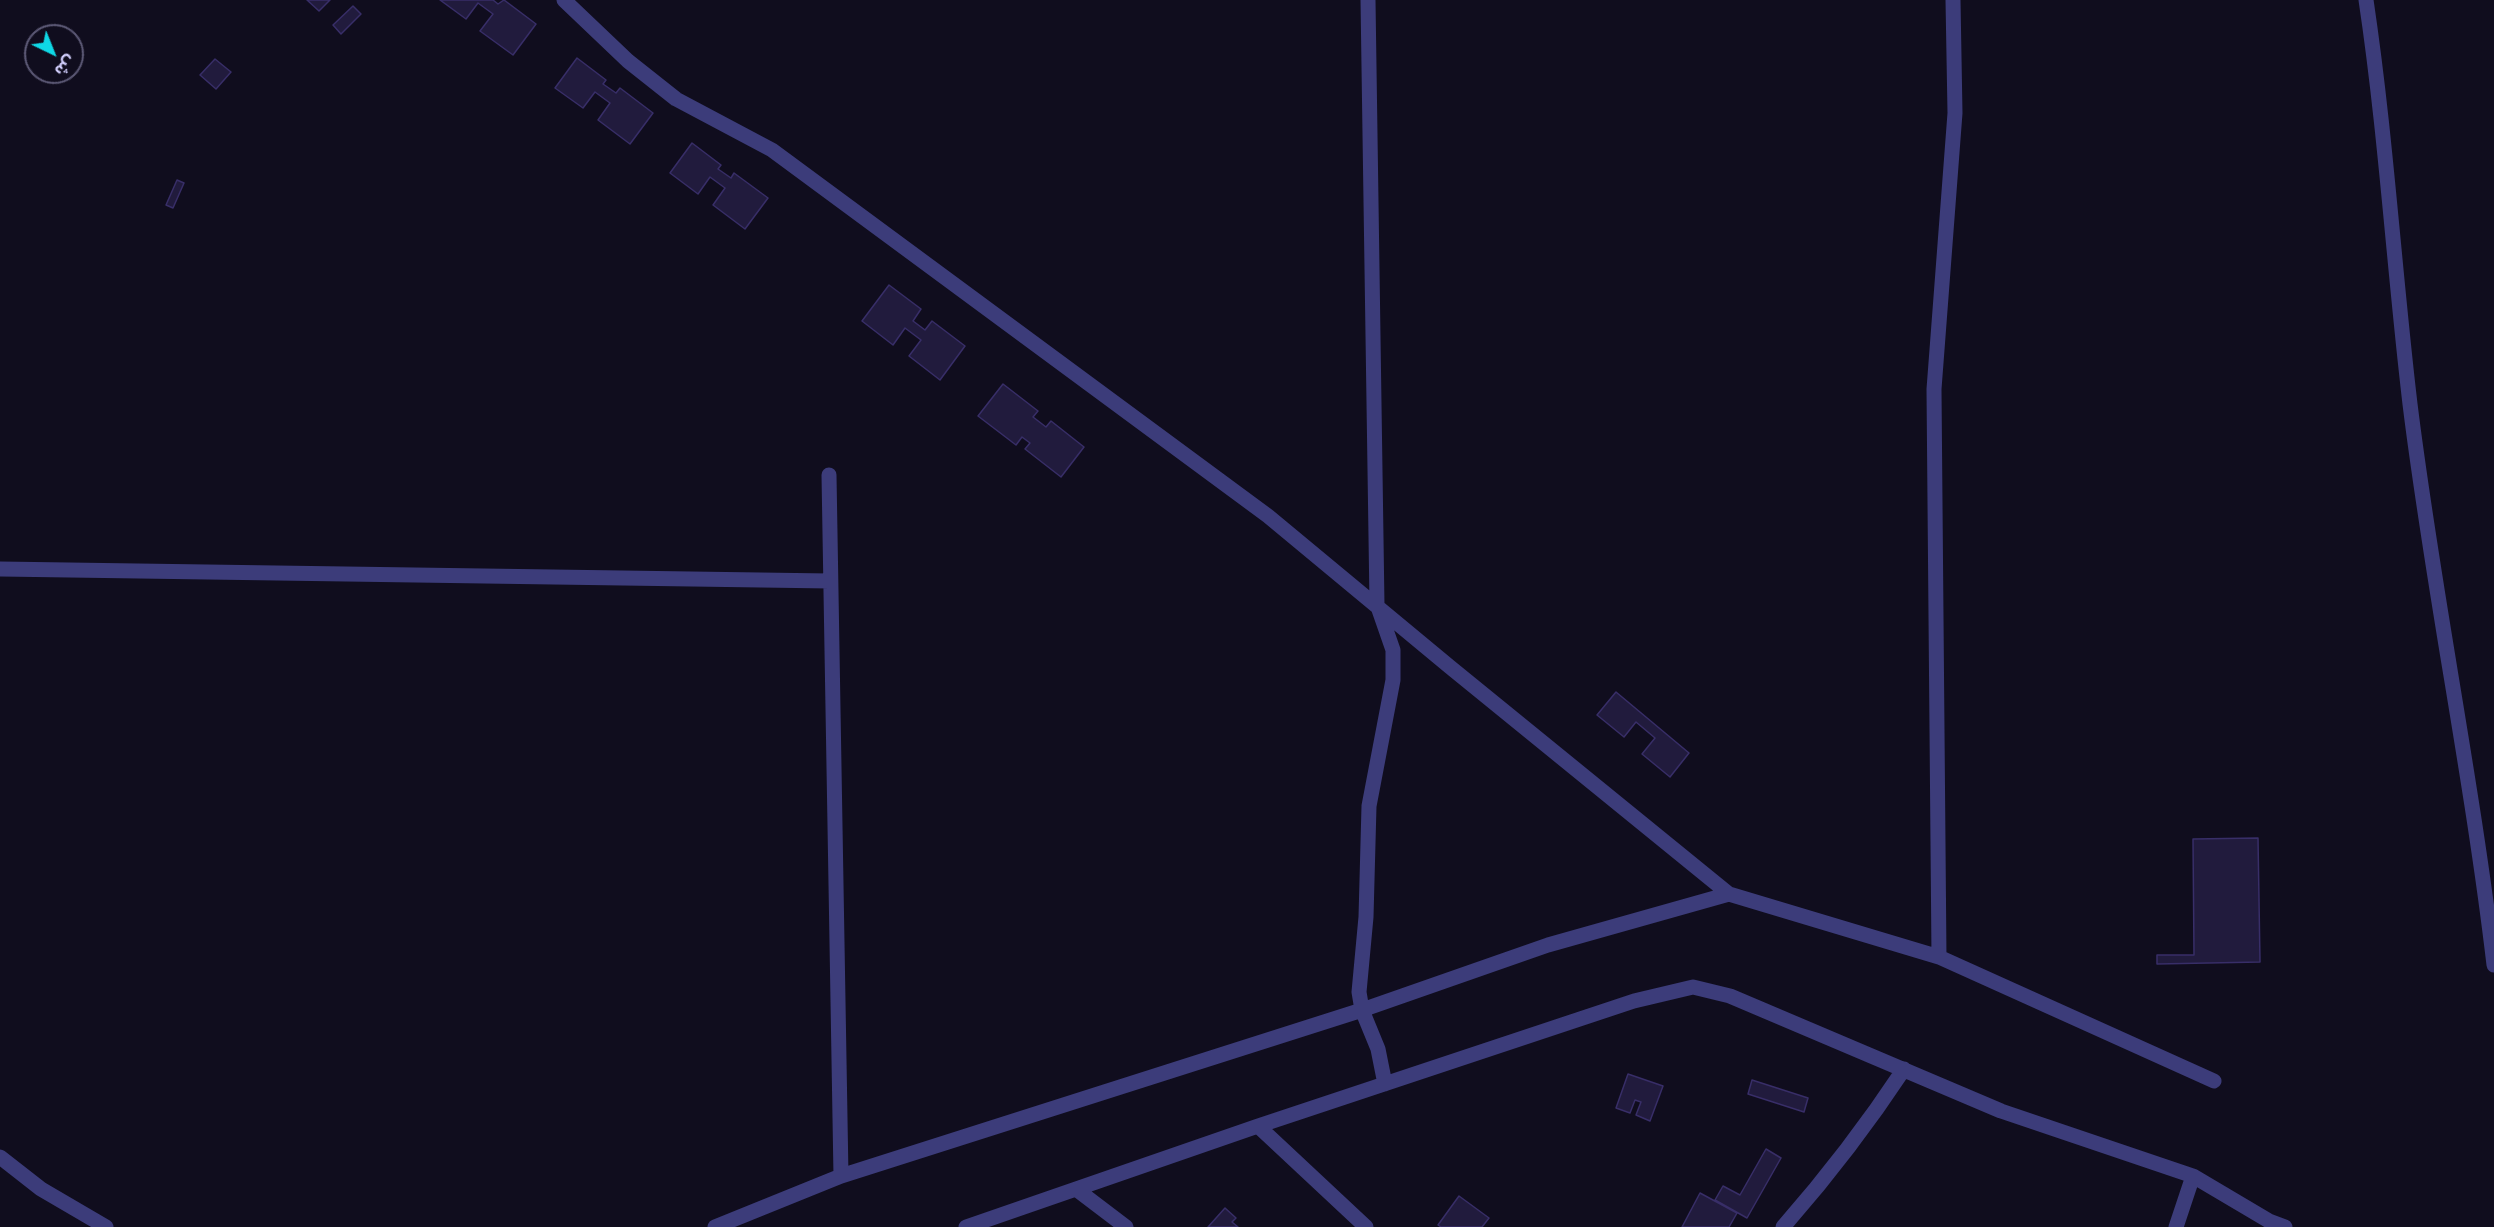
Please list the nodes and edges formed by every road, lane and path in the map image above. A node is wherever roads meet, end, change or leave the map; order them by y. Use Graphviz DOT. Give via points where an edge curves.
graph roads {
  1 [pos="564,0"];
  2 [pos="1368,0"];
  3 [pos="1953,0"];
  4 [pos="2366,0"];
  5 [pos="829,475"];
  6 [pos="0,569"];
  7 [pos="830,581"];
  8 [pos="1377,604"];
  9 [pos="1729,894"];
  10 [pos="1939,957"];
  11 [pos="2494,965"];
  12 [pos="1362,1010"];
  13 [pos="1904,1069"];
  14 [pos="2214,1081"];
  15 [pos="1385,1084"];
  16 [pos="1258,1126"];
  17 [pos="0,1157"];
  18 [pos="841,1176"];
  19 [pos="2193,1176"];
  20 [pos="1076,1189"];
  21 [pos="106,1227"];
  22 [pos="714,1227"];
  23 [pos="966,1227"];
  24 [pos="1126,1227"];
  25 [pos="1366,1227"];
  26 [pos="1783,1227"];
  27 [pos="2176,1227"];
  28 [pos="2285,1227"];
  1 -- 8 [label="street" via="628,61 676,99 772,150 811,178 1268,516"];
  2 -- 8 [label="street"];
  3 -- 10 [label="street" via="1955,113 1935,389"];
  4 -- 11 [label="street" via="2411,405"];
  5 -- 7 [label="street"];
  6 -- 7 [label="street"];
  7 -- 18 [label="street"];
  8 -- 9 [label="street"];
  8 -- 12 [label="street" via="1393,650 1393,680 1369,806 1359,992"];
  9 -- 10 [label="street"];
  9 -- 12 [label="street" via="1548,945"];
  10 -- 14 [label="street"];
  12 -- 15 [label="street" via="1378,1049"];
  12 -- 18 [label="street"];
  13 -- 15 [label="street" via="1730,996 1693,987 1634,1001"];
  13 -- 19 [label="street" via="2001,1111"];
  13 -- 26 [label="street" via="1863,1129"];
  15 -- 16 [label="street"];
  16 -- 20 [label="street"];
  16 -- 25 [label="street"];
  17 -- 21 [label="street" via="41,1189"];
  18 -- 22 [label="street"];
  19 -- 27 [label="street"];
  19 -- 28 [label="street"];
  20 -- 23 [label="street"];
  20 -- 24 [label="street"];
}
